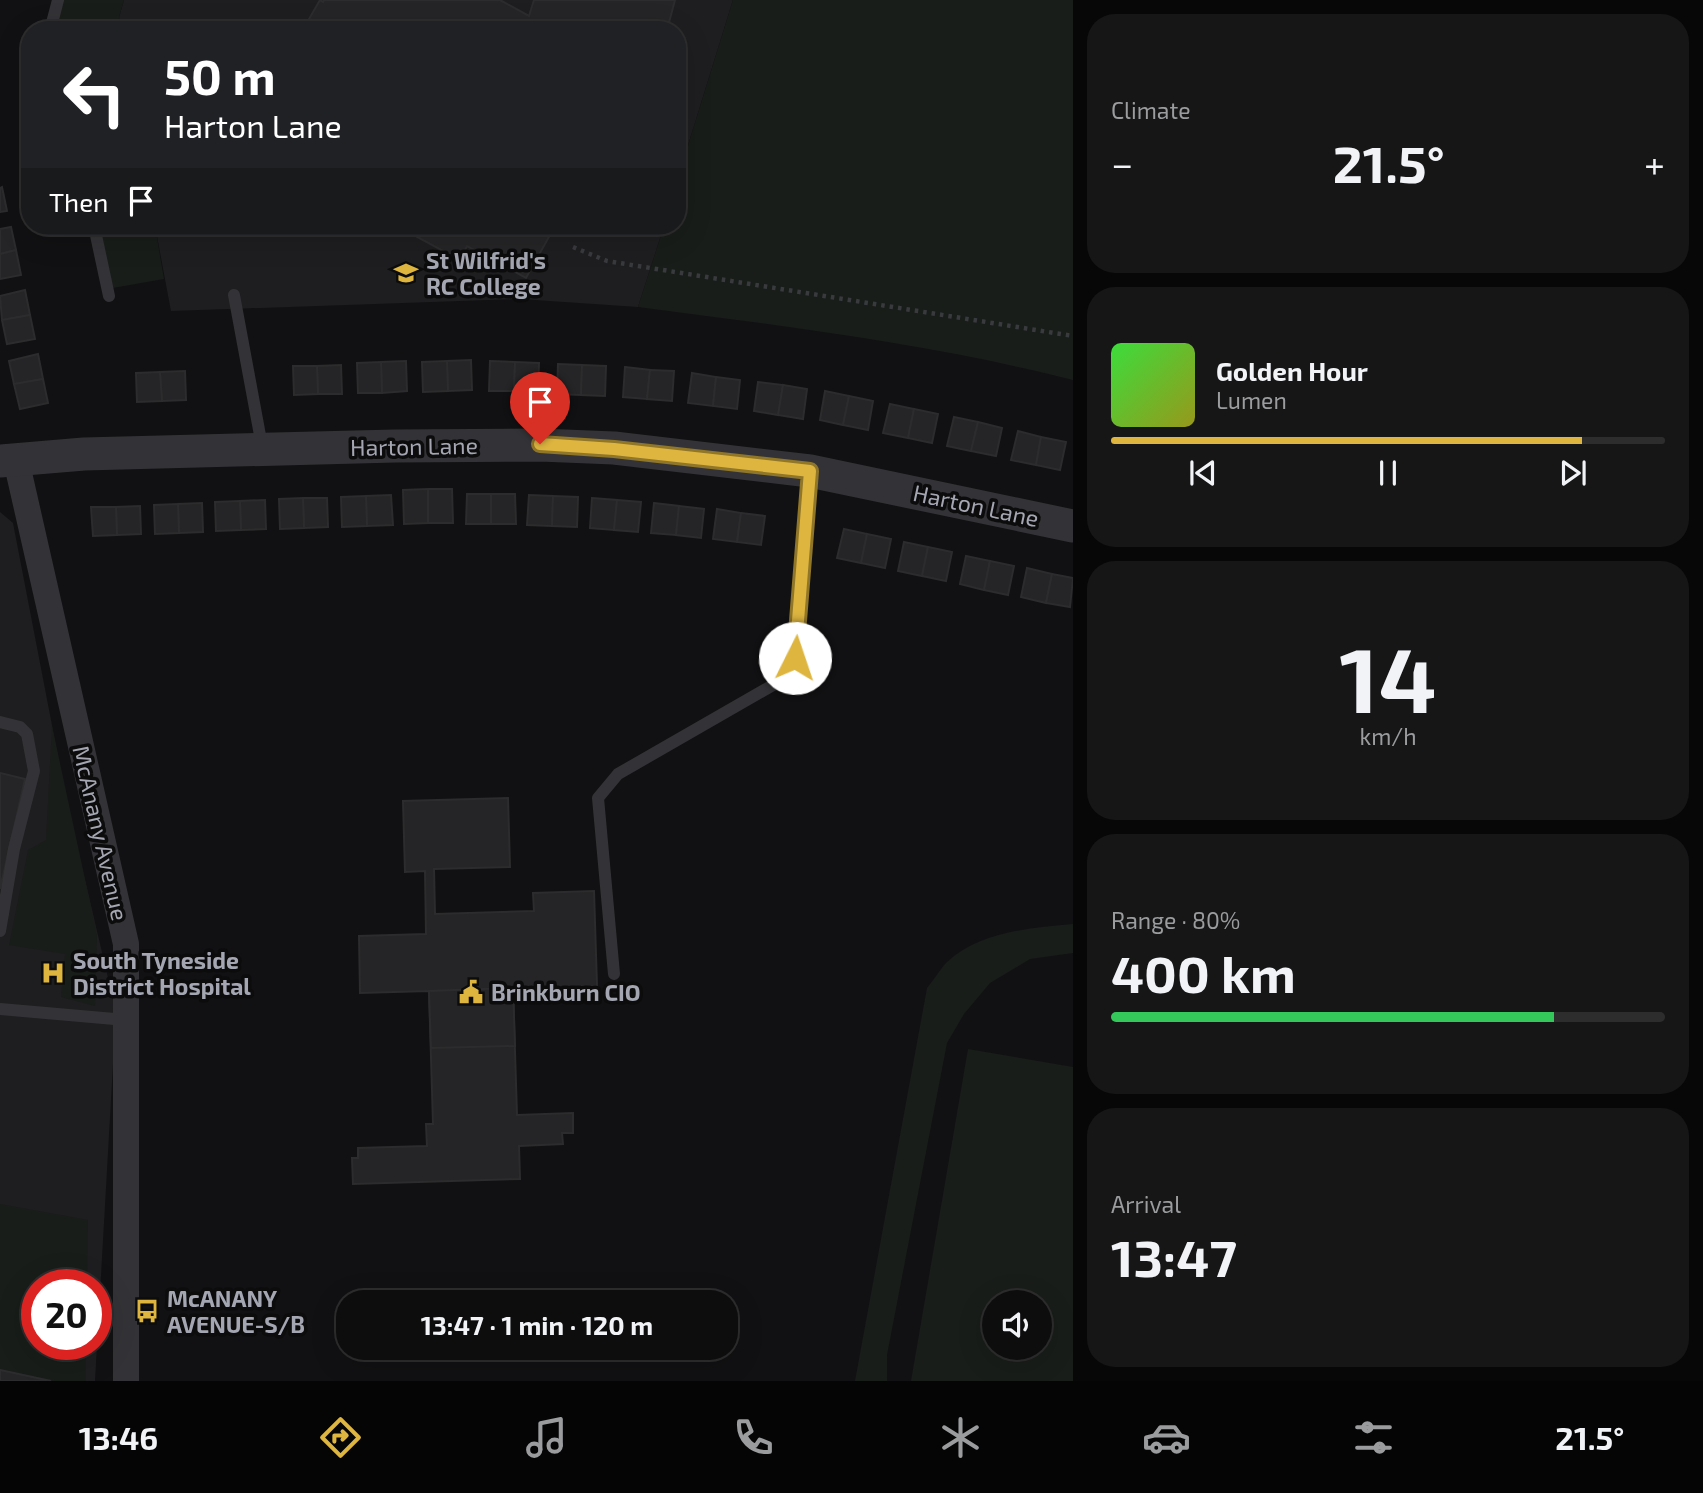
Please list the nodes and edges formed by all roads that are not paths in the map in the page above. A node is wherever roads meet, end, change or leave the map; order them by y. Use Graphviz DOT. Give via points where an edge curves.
graph roads {
  1 [pos="58,0"];
  2 [pos="53,21"];
  3 [pos="96,235"];
  4 [pos="234,295"];
  5 [pos="108,296"];
  6 [pos="263,450"];
  7 [pos="8,460"];
  8 [pos="810,471"];
  9 [pos="1073,526"];
  10 [pos="0,722"];
  11 [pos="0,931"];
  12 [pos="614,974"];
  13 [pos="0,1009"];
  14 [pos="126,1020"];
  15 [pos="126,1381"];
  1 -- 2 [label="lane"];
  3 -- 5 [label="lane"];
  4 -- 6 [label="lane"];
  6 -- 7 [label="street, Harton Lane"];
  6 -- 8 [label="street, Harton Lane" via="540,444"];
  7 -- 14 [label="street, McAnany Avenue" via="126,944"];
  8 -- 9 [label="street, Harton Lane"];
  8 -- 12 [label="lane" via="795,658 780,681 618,774 598,798"];
  10 -- 11 [label="lane" via="20,727 27,734 34,771"];
  13 -- 14 [label="lane"];
  14 -- 15 [label="street, McAnany Avenue"];
}
